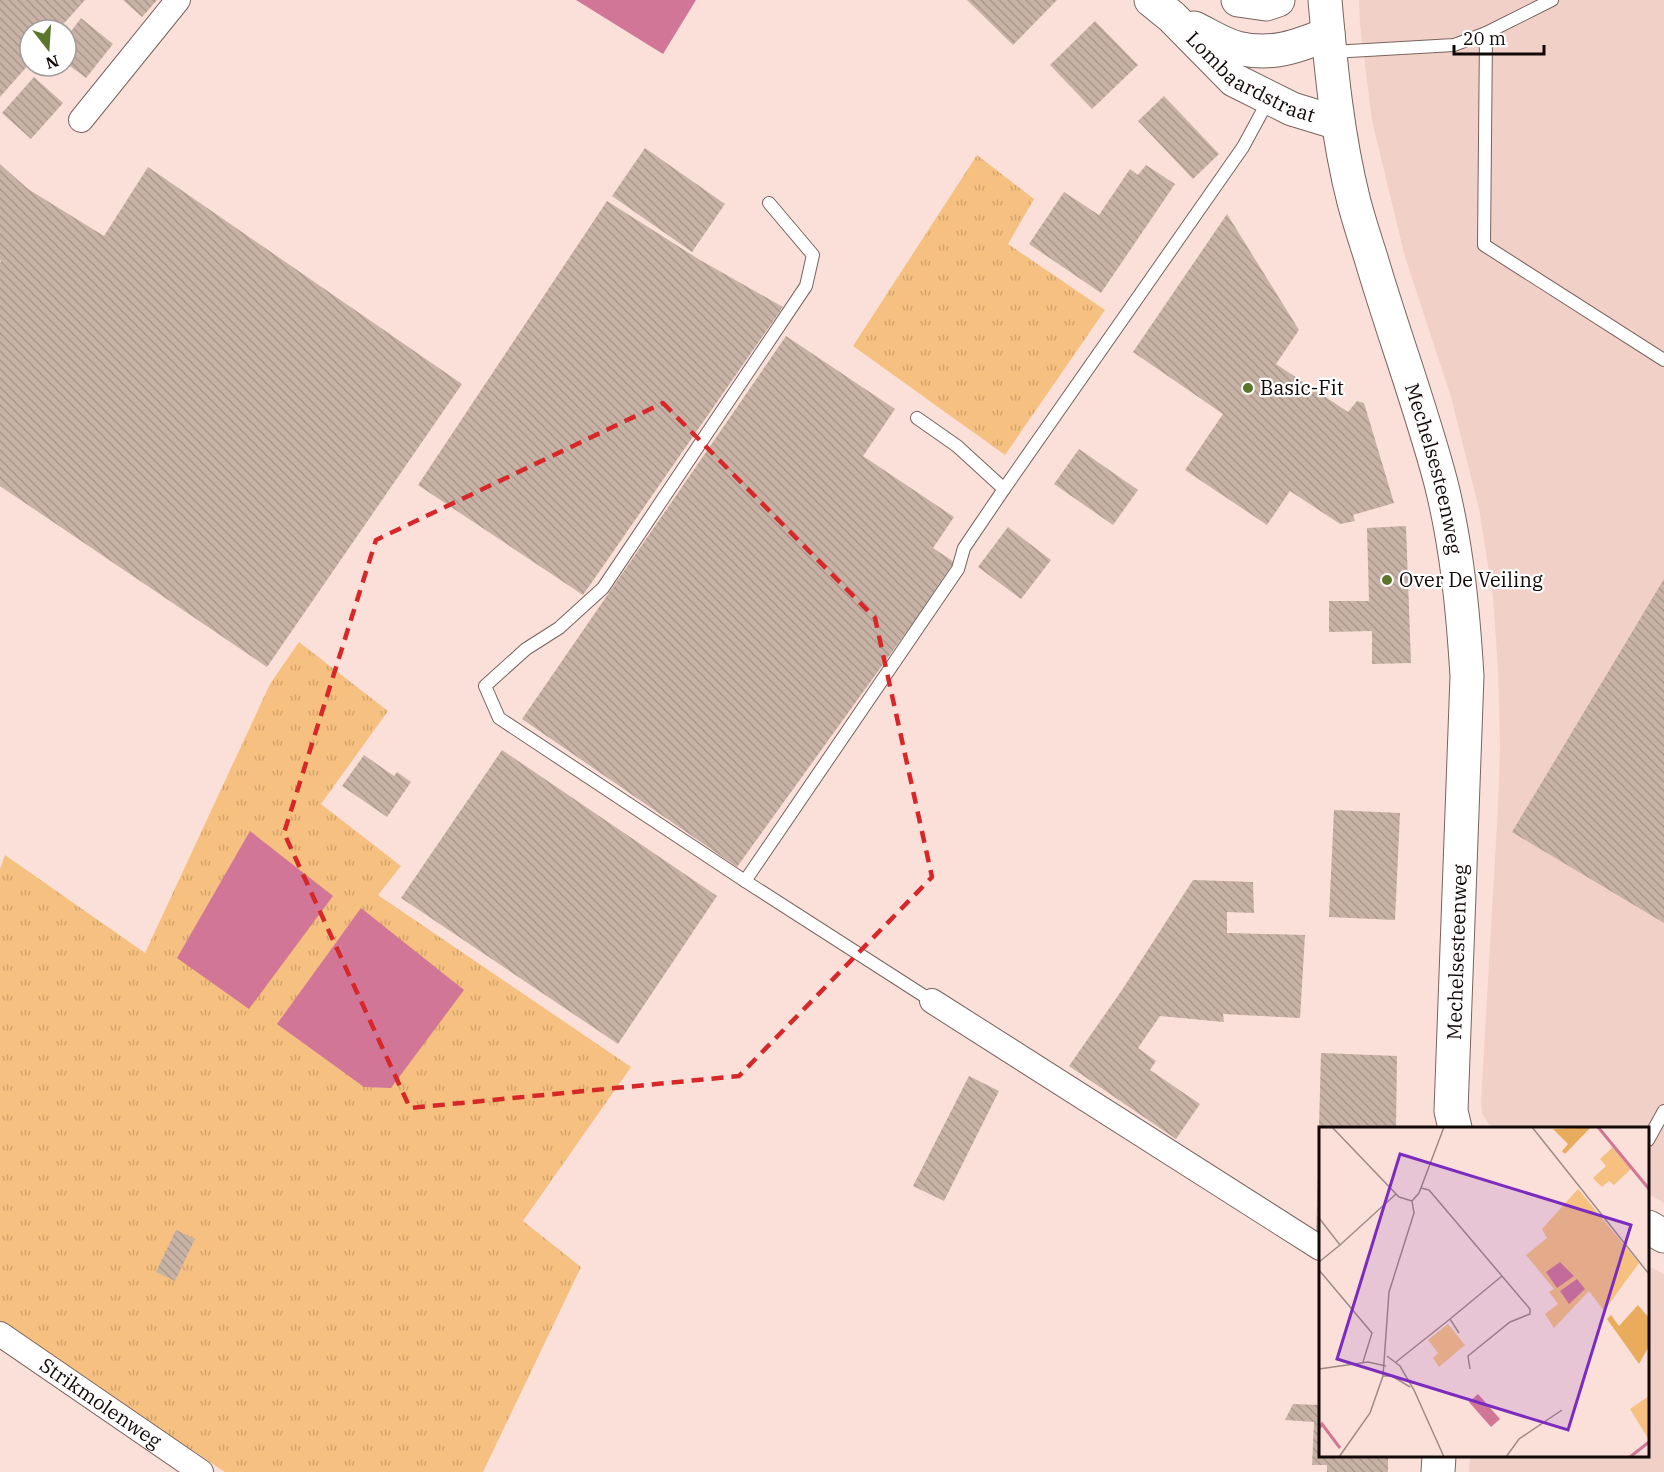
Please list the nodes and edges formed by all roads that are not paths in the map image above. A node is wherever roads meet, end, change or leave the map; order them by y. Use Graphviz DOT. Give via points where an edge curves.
graph roads {
  1 [pos="178,0"];
  2 [pos="1238,0"];
  3 [pos="1278,0"];
  4 [pos="1325,0"];
  5 [pos="1552,0"];
  6 [pos="1162,8"];
  7 [pos="1486,33"];
  8 [pos="1328,43"];
  9 [pos="1270,98"];
  10 [pos="81,120"];
  11 [pos="1338,123"];
  12 [pos="769,203"];
  13 [pos="1664,360"];
  14 [pos="917,418"];
  15 [pos="1004,489"];
  16 [pos="745,880"];
  17 [pos="932,1001"];
  18 [pos="1664,1111"];
  19 [pos="1455,1127"];
  20 [pos="1649,1137"];
  21 [pos="1649,1228"];
  22 [pos="1664,1236"];
  23 [pos="1319,1247"];
  24 [pos="0,1334"];
  25 [pos="1439,1457"];
  26 [pos="201,1472"];
  27 [pos="1438,1472"];
  1 -- 10 [label="street"];
  2 -- 3 [label="street"];
  4 -- 8 [label="street, Mechelsesteenweg"];
  5 -- 7 [label="lane"];
  6 -- 8 [label="street, Lombaardstraat" via="1235,48 1270,52"];
  6 -- 9 [label="street, Lombaardstraat" via="1234,80"];
  7 -- 8 [label="lane" via="1454,45"];
  7 -- 13 [label="lane" via="1484,245"];
  8 -- 11 [label="street, Mechelsesteenweg"];
  9 -- 11 [label="street, Lombaardstraat"];
  9 -- 15 [label="lane" via="1243,147"];
  11 -- 19 [label="street, Mechelsesteenweg" via="1354,202 1441,485 1463,613 1467,676 1451,1111"];
  12 -- 16 [label="lane" via="813,255 806,286 603,588 559,628 526,648 485,686 499,718"];
  14 -- 15 [label="lane" via="957,446"];
  15 -- 16 [label="lane" via="964,548 958,569"];
  16 -- 17 [label="lane"];
  17 -- 23 [label="street"];
  18 -- 20 [label="lane"];
  21 -- 22 [label="street"];
  24 -- 26 [label="street, Strikmolenweg"];
  25 -- 27 [label="street"];
}
